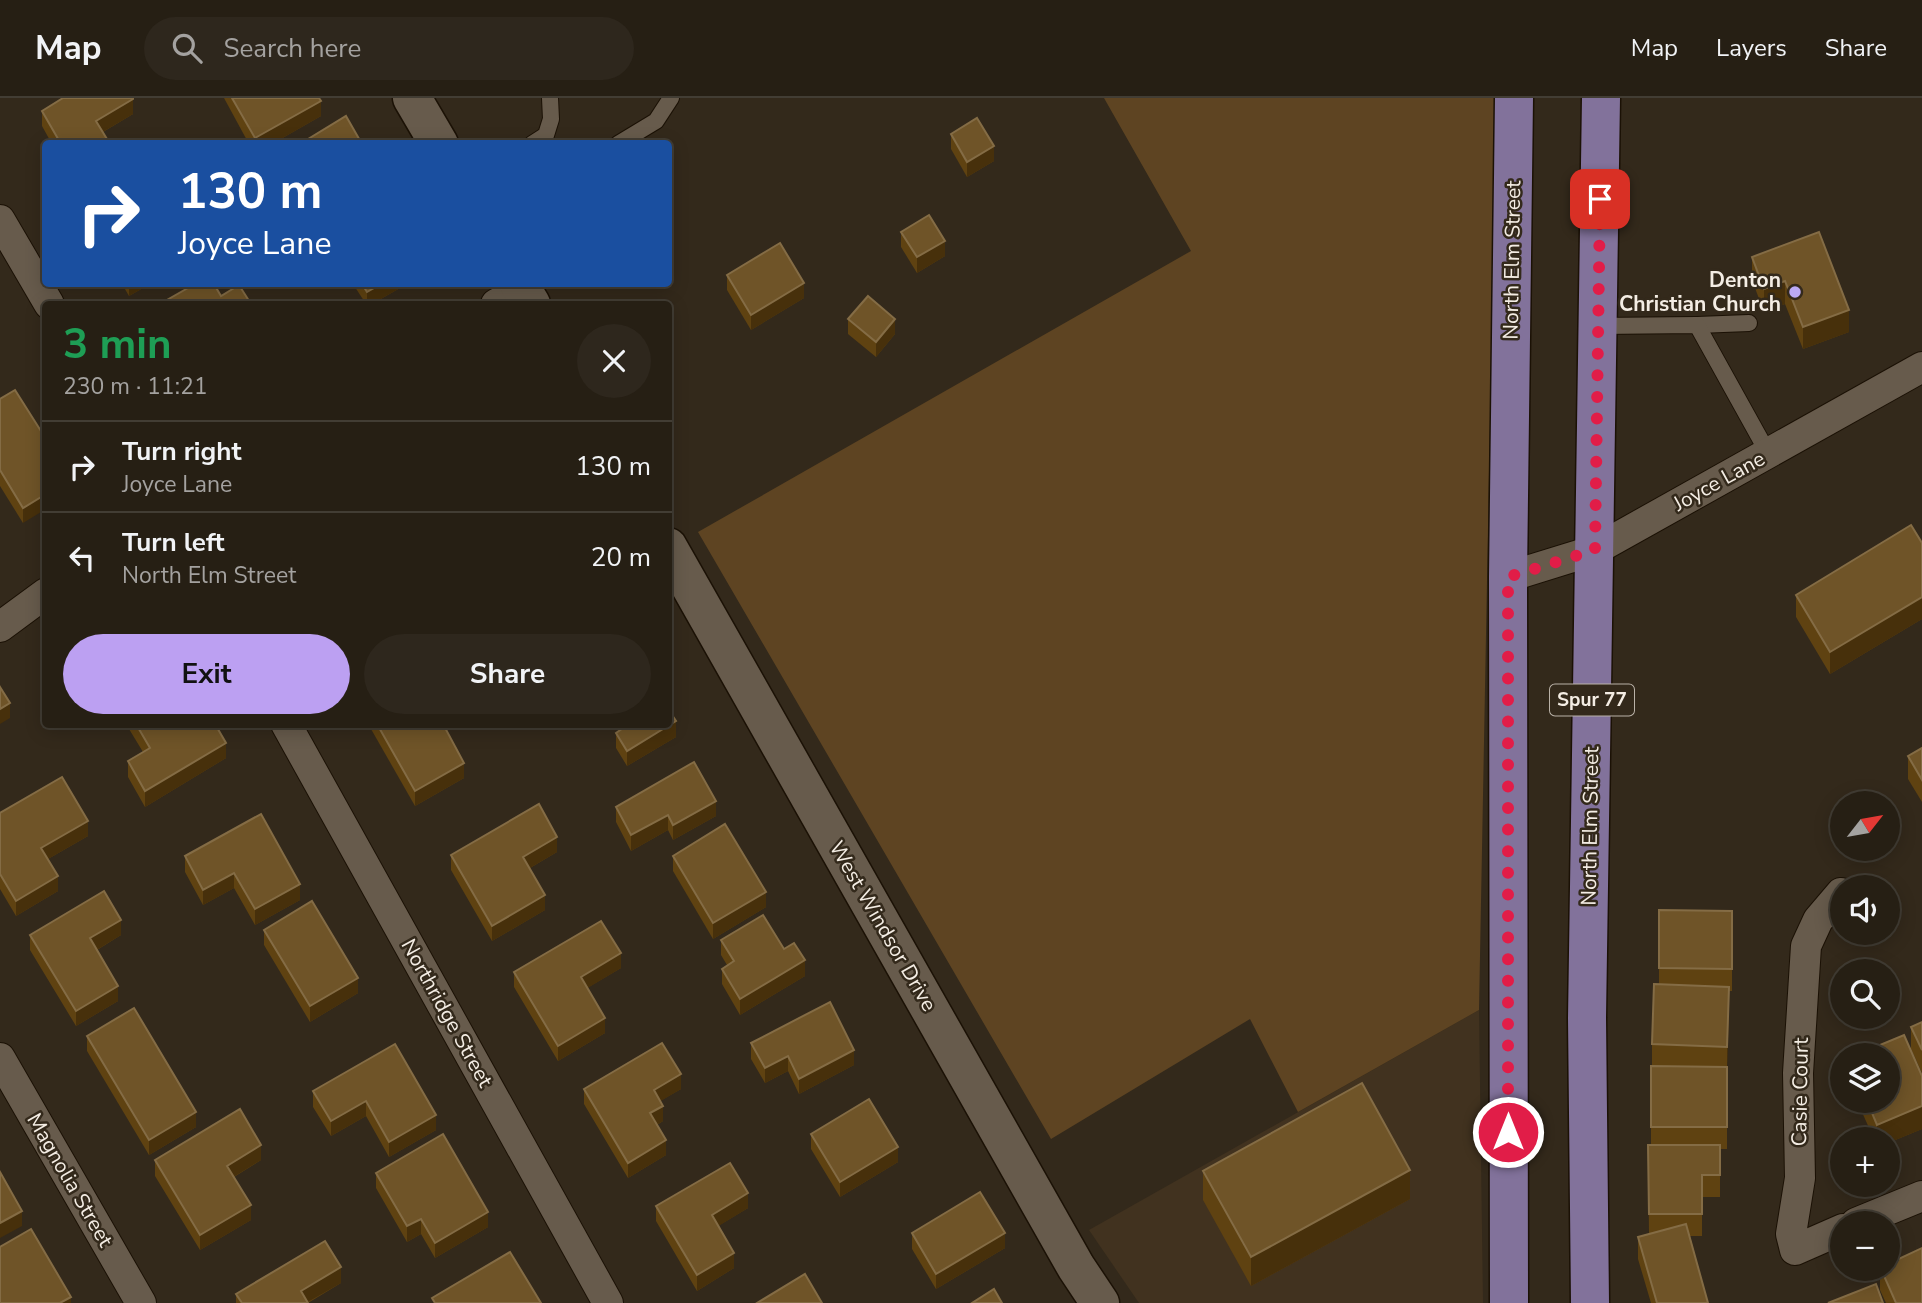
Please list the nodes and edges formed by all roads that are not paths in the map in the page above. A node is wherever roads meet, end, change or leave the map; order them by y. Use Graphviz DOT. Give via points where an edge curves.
graph roads {
  1 [pos="412,98"];
  2 [pos="550,98"];
  3 [pos="671,98"];
  4 [pos="1514,98"];
  5 [pos="1601,98"];
  6 [pos="437,140"];
  7 [pos="538,140"];
  8 [pos="625,140"];
  9 [pos="0,220"];
  10 [pos="47,301"];
  11 [pos="1749,323"];
  12 [pos="1697,325"];
  13 [pos="1598,326"];
  14 [pos="1922,367"];
  15 [pos="1768,453"];
  16 [pos="1595,550"];
  17 [pos="672,554"];
  18 [pos="1508,577"];
  19 [pos="42,596"];
  20 [pos="0,627"];
  21 [pos="288,728"];
  22 [pos="1830,905"];
  23 [pos="0,1058"];
  24 [pos="1922,1196"];
  25 [pos="1885,1211"];
  26 [pos="1830,1235"];
  27 [pos="141,1303"];
  28 [pos="608,1303"];
  29 [pos="1100,1303"];
  30 [pos="1508,1303"];
  31 [pos="1590,1303"];
  1 -- 6 [label="street"];
  2 -- 7 [label="lane" via="551,119 546,135"];
  3 -- 8 [label="lane" via="656,121"];
  4 -- 18 [label="main road, North Elm Street"];
  5 -- 13 [label="main road, North Elm Street / Spur 77"];
  9 -- 10 [label="street"];
  11 -- 12 [label="lane"];
  12 -- 13 [label="lane"];
  12 -- 15 [label="lane"];
  13 -- 16 [label="main road, North Elm Street / Spur 77"];
  14 -- 15 [label="street, Joyce Lane"];
  15 -- 16 [label="street, Joyce Lane"];
  16 -- 18 [label="street, Joyce Lane"];
  16 -- 31 [label="main road, North Elm Street / Spur 77" via="1587,1018"];
  17 -- 29 [label="street, West Windsor Drive"];
  18 -- 30 [label="main road, North Elm Street"];
  19 -- 20 [label="street"];
  21 -- 28 [label="street, Northridge Street"];
  22 -- 26 [label="street, Casie Court" via="1806,946 1798,1073 1800,1178 1791,1234 1796,1250"];
  23 -- 27 [label="street, Magnolia Street"];
  24 -- 25 [label="street"];
}
